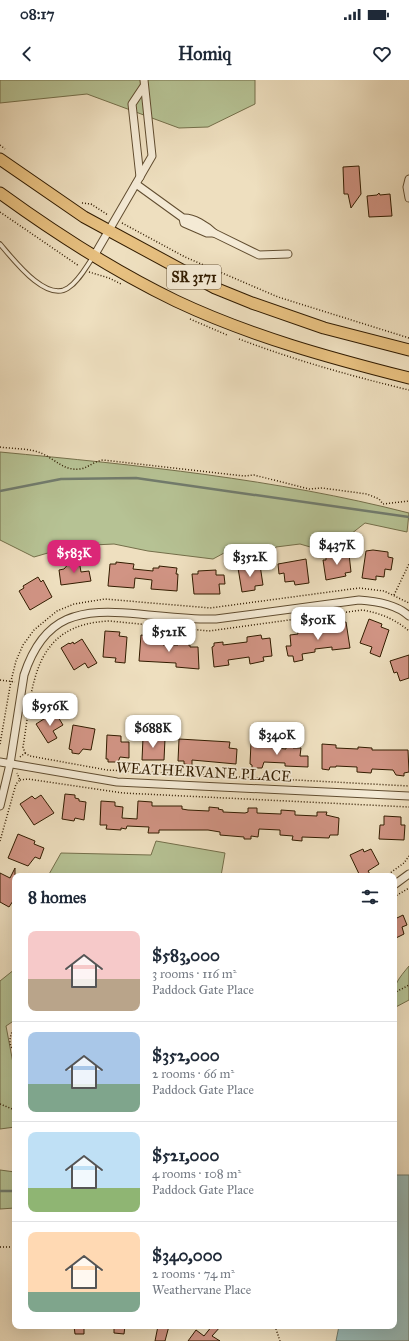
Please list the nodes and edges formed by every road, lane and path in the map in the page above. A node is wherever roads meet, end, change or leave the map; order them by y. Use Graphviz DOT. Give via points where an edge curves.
graph roads {
  1 [pos="144,83"];
  2 [pos="0,145"];
  3 [pos="3,155"];
  4 [pos="409,179"];
  5 [pos="138,180"];
  6 [pos="0,192"];
  7 [pos="409,198"];
  8 [pos="77,200"];
  9 [pos="115,220"];
  10 [pos="109,231"];
  11 [pos="0,244"];
  12 [pos="288,254"];
  13 [pos="94,256"];
  14 [pos="409,338"];
  15 [pos="409,350"];
  16 [pos="409,378"];
  17 [pos="0,447"];
  18 [pos="409,501"];
  19 [pos="409,564"];
  20 [pos="394,595"];
  21 [pos="409,616"];
  22 [pos="409,631"];
  23 [pos="0,680"];
  24 [pos="22,683"];
  25 [pos="24,753"];
  26 [pos="0,762"];
  27 [pos="10,764"];
  28 [pos="18,766"];
  29 [pos="20,780"];
  30 [pos="409,786"];
  31 [pos="409,796"];
  32 [pos="0,806"];
  33 [pos="409,807"];
  34 [pos="0,840"];
  35 [pos="409,856"];
  36 [pos="390,873"];
  37 [pos="409,874"];
  38 [pos="397,883"];
  39 [pos="409,888"];
  40 [pos="397,895"];
  41 [pos="409,985"];
  42 [pos="397,991"];
  43 [pos="12,1033"];
  44 [pos="12,1047"];
  45 [pos="0,1104"];
  46 [pos="12,1109"];
  47 [pos="0,1247"];
  48 [pos="12,1247"];
  49 [pos="276,1329"];
  50 [pos="280,1341"];
  1 -- 5 [label="street" via="132,104"];
  1 -- 5 [label="street" via="152,156"];
  2 -- 3 [label="path"];
  3 -- 10 [label="main road, SR 3171" via="68,207"];
  4 -- 7 [label="street"];
  5 -- 9 [label="street"];
  5 -- 12 [label="street" via="183,218 184,223 207,233 214,233 259,255"];
  6 -- 13 [label="main road, SR 3171"];
  8 -- 9 [label="path" via="91,204"];
  9 -- 10 [label="street"];
  9 -- 14 [label="path" via="185,257 278,297"];
  10 -- 13 [label="street"];
  10 -- 15 [label="main road, SR 3171" via="215,288 252,303 324,328"];
  11 -- 13 [label="lane" via="26,274 44,288 56,291 66,290 74,283"];
  13 -- 16 [label="main road, SR 3171" via="163,294 233,325 314,354"];
  17 -- 18 [label="path" via="44,454 67,468 79,469 102,460 158,465 254,475 310,489 322,488 368,494 384,504"];
  19 -- 20 [label="path"];
  21 -- 24 [label="street" via="390,605 359,600 200,620 113,611 84,613 70,618 45,634 28,662"];
  22 -- 25 [label="path" via="396,621 362,610 209,631 110,622 80,626 57,639 36,670"];
  23 -- 24 [label="path"];
  24 -- 27 [label="street"];
  25 -- 28 [label="path" via="20,756"];
  25 -- 30 [label="path" via="107,770"];
  26 -- 27 [label="street, WEATHERVANE PLACE"];
  27 -- 28 [label="street, WEATHERVANE PLACE"];
  27 -- 32 [label="street"];
  28 -- 29 [label="path" via="17,775"];
  28 -- 31 [label="street, WEATHERVANE PLACE" via="117,782"];
  29 -- 33 [label="path" via="123,793"];
  29 -- 34 [label="path" via="16,784"];
  35 -- 36 [label="path"];
  37 -- 38 [label="street"];
  39 -- 40 [label="path"];
  41 -- 42 [label="path"];
  43 -- 44 [label="path" via="9,1042"];
  45 -- 46 [label="path"];
  47 -- 48 [label="path"];
  49 -- 50 [label="path"];
}
